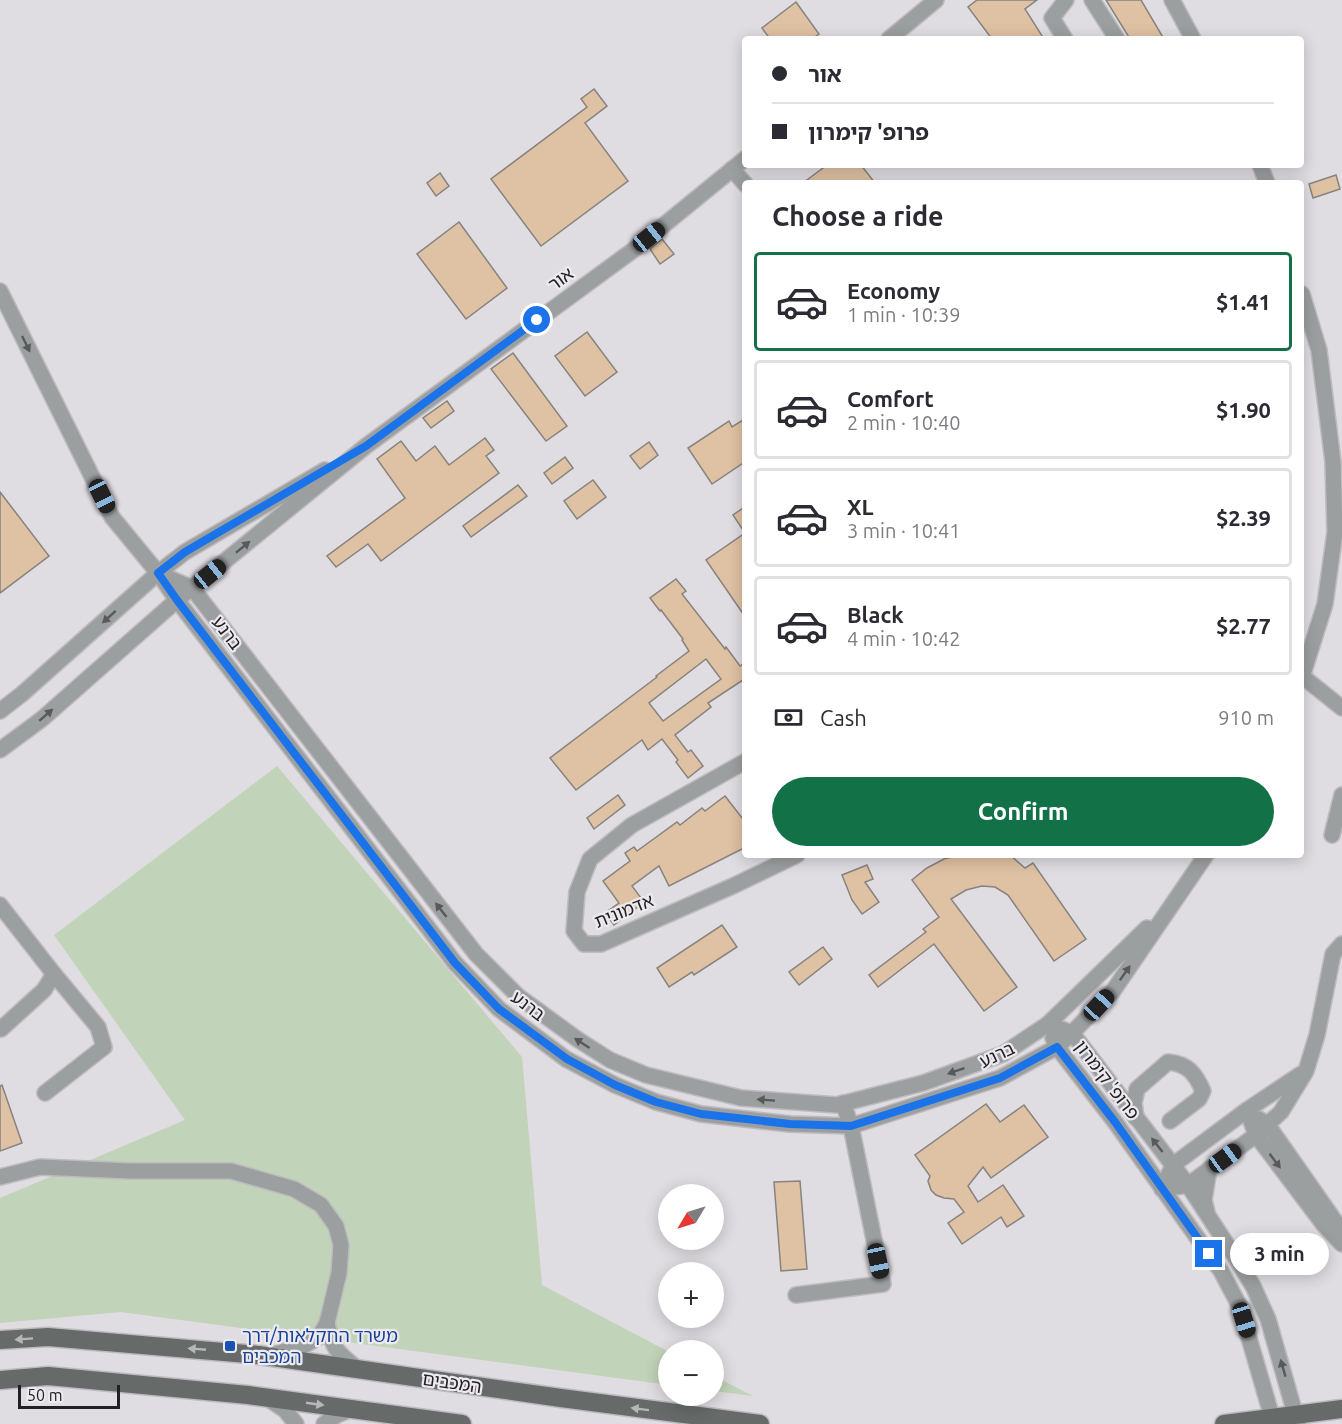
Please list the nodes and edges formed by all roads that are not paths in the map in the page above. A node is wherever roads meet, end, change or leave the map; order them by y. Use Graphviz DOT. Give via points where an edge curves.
graph roads {
  1 [pos="936,0"];
  2 [pos="1066,0"];
  3 [pos="1092,0"];
  4 [pos="1172,0"];
  5 [pos="894,36"];
  6 [pos="1063,36"];
  7 [pos="1115,36"];
  8 [pos="1192,36"];
  9 [pos="742,161"];
  10 [pos="732,169"];
  11 [pos="742,180"];
  12 [pos="0,291"];
  13 [pos="1304,301"];
  14 [pos="366,446"];
  15 [pos="112,517"];
  16 [pos="1338,531"];
  17 [pos="158,573"];
  18 [pos="192,588"];
  19 [pos="132,597"];
  20 [pos="177,600"];
  21 [pos="1304,670"];
  22 [pos="1304,678"];
  23 [pos="1342,708"];
  24 [pos="0,711"];
  25 [pos="0,750"];
  26 [pos="742,763"];
  27 [pos="1342,795"];
  28 [pos="1332,835"];
  29 [pos="791,858"];
  30 [pos="1204,858"];
  31 [pos="1180,893"];
  32 [pos="0,905"];
  33 [pos="1339,953"];
  34 [pos="54,974"];
  35 [pos="530,1005"];
  36 [pos="518,1023"];
  37 [pos="1048,1024"];
  38 [pos="1,1029"];
  39 [pos="1072,1034"];
  40 [pos="1057,1047"];
  41 [pos="1306,1071"];
  42 [pos="45,1093"];
  43 [pos="843,1103"];
  44 [pos="1247,1110"];
  45 [pos="1136,1118"];
  46 [pos="1170,1121"];
  47 [pos="1268,1124"];
  48 [pos="851,1126"];
  49 [pos="1256,1135"];
  50 [pos="1173,1165"];
  51 [pos="1209,1169"];
  52 [pos="0,1177"];
  53 [pos="1188,1185"];
  54 [pos="1162,1189"];
  55 [pos="1209,1218"];
  56 [pos="1342,1231"];
  57 [pos="1342,1244"];
  58 [pos="796,1295"];
  59 [pos="327,1323"];
  60 [pos="0,1340"];
  61 [pos="269,1356"];
  62 [pos="358,1369"];
  63 [pos="0,1380"];
  64 [pos="267,1398"];
  65 [pos="351,1409"];
  66 [pos="1342,1409"];
  67 [pos="1297,1419"];
  68 [pos="1273,1421"];
  69 [pos="297,1424"];
  70 [pos="324,1424"];
  71 [pos="462,1424"];
  72 [pos="760,1424"];
  73 [pos="1224,1424"];
  1 -- 5 [label="street"];
  2 -- 6 [label="street" via="1052,18"];
  3 -- 7 [label="street"];
  4 -- 8 [label="street"];
  9 -- 10 [label="street, אור"];
  10 -- 11 [label="street"];
  10 -- 14 [label="street, אור" via="632,251"];
  12 -- 15 [label="street, one-way"];
  13 -- 16 [label="street" via="1319,350"];
  14 -- 17 [label="street" via="185,552"];
  18 -- 14 [label="street, one-way"];
  15 -- 17 [label="street"];
  15 -- 19 [label="street" via="135,550 141,568 140,582"];
  16 -- 21 [label="street" via="1325,604"];
  17 -- 18 [label="street, ברנע"];
  17 -- 19 [label="street"];
  17 -- 20 [label="street, ברנע"];
  18 -- 20 [label="street"];
  35 -- 18 [label="street, ברנע, one-way" via="476,954"];
  19 -- 24 [label="street, one-way"];
  25 -- 20 [label="street, one-way" via="42,719"];
  20 -- 36 [label="street, ברנע" via="455,963"];
  22 -- 23 [label="street"];
  26 -- 29 [label="street, אדמונית" via="632,825 591,860 577,891 574,930 584,944 601,944"];
  27 -- 28 [label="street"];
  30 -- 31 [label="street, ברנע"];
  31 -- 37 [label="street, ברנע"];
  39 -- 31 [label="street, ברנע, one-way" via="1113,991"];
  32 -- 34 [label="street"];
  33 -- 41 [label="street"];
  34 -- 38 [label="street" via="44,990"];
  34 -- 42 [label="street" via="98,1027 104,1047"];
  35 -- 36 [label="street"];
  43 -- 35 [label="street, ברנע, one-way" via="741,1098 646,1075 610,1060"];
  36 -- 48 [label="street, ברנע" via="567,1059 656,1102 701,1114"];
  37 -- 39 [label="street, פרופ' קימרון"];
  37 -- 40 [label="street, פרופ' קימרון"];
  37 -- 43 [label="street, ברנע, one-way" via="1003,1054 923,1083"];
  39 -- 40 [label="street, ברנע"];
  39 -- 45 [label="street, פרופ' קימרון"];
  40 -- 48 [label="street, ברנע" via="1000,1078"];
  40 -- 54 [label="street, פרופ' קימרון"];
  41 -- 44 [label="street"];
  41 -- 47 [label="street" via="1281,1112"];
  43 -- 48 [label="street"];
  44 -- 47 [label="street"];
  44 -- 49 [label="street"];
  44 -- 50 [label="street"];
  45 -- 46 [label="street" via="1137,1089 1168,1062 1181,1063 1196,1077 1203,1091 1199,1100"];
  50 -- 45 [label="street, פרופ' קימרון, one-way"];
  47 -- 49 [label="street"];
  47 -- 56 [label="street"];
  48 -- 58 [label="street" via="883,1284"];
  49 -- 51 [label="street"];
  49 -- 57 [label="street, one-way"];
  50 -- 53 [label="street, פרופ' קימרון"];
  50 -- 54 [label="street"];
  51 -- 53 [label="street"];
  51 -- 55 [label="street" via="1204,1200"];
  52 -- 59 [label="street" via="40,1167 231,1171 294,1189 321,1205 336,1226 341,1245"];
  53 -- 54 [label="street"];
  53 -- 55 [label="street, פרופ' קימרון"];
  54 -- 68 [label="street, פרופ' קימרון" via="1221,1271 1240,1307"];
  67 -- 55 [label="street, פרופ' קימרון, one-way" via="1268,1319 1253,1286"];
  59 -- 61 [label="street" via="319,1337 305,1345"];
  59 -- 62 [label="street" via="338,1353"];
  61 -- 60 [label="main road, המכבים, one-way" via="48,1337"];
  61 -- 62 [label="main road, המכבים"];
  72 -- 62 [label="main road, המכבים, one-way"];
  63 -- 64 [label="main road" via="48,1376"];
  64 -- 65 [label="main road, one-way"];
  64 -- 69 [label="street"];
  65 -- 70 [label="street"];
  65 -- 71 [label="main road"];
  66 -- 67 [label="main road"];
  67 -- 68 [label="main road"];
  68 -- 73 [label="main road"];
}
